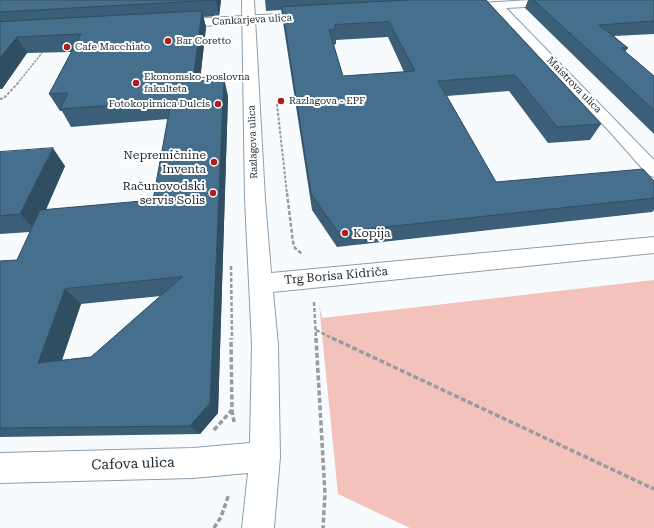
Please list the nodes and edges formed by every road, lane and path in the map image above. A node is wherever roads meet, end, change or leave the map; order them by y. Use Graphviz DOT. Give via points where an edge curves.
graph roads {
  1 [pos="248,0"];
  2 [pos="600,0"];
  3 [pos="494,3"];
  4 [pos="450,8"];
  5 [pos="324,16"];
  6 [pos="248,20"];
  7 [pos="163,25"];
  8 [pos="42,53"];
  9 [pos="0,100"];
  10 [pos="277,103"];
  11 [pos="654,171"];
  12 [pos="654,245"];
  13 [pos="231,261"];
  14 [pos="314,279"];
  15 [pos="261,283"];
  16 [pos="316,330"];
  17 [pos="232,410"];
  18 [pos="234,424"];
  19 [pos="213,431"];
  20 [pos="265,457"];
  21 [pos="0,468"];
  22 [pos="654,489"];
  23 [pos="221,517"];
  24 [pos="214,528"];
  25 [pos="258,528"];
  26 [pos="323,528"];
  1 -- 6 [label="street, Razlagova ulica"];
  2 -- 3 [label="street"];
  3 -- 4 [label="street"];
  3 -- 11 [label="street, Maistrova ulica"];
  5 -- 6 [label="street, Cankarjeva ulica"];
  6 -- 7 [label="street, Cankarjeva ulica"];
  6 -- 15 [label="street, Razlagova ulica"];
  8 -- 9 [label="path" via="27,73"];
  10 -- 14 [label="path" via="293,242 298,252 312,258"];
  12 -- 14 [label="street, Trg Borisa Kidriča"];
  13 -- 17 [label="path"];
  14 -- 15 [label="street, Trg Borisa Kidriča"];
  14 -- 16 [label="path"];
  15 -- 20 [label="street" via="265,345"];
  16 -- 22 [label="path"];
  16 -- 26 [label="path" via="325,494"];
  17 -- 18 [label="path"];
  17 -- 19 [label="path"];
  20 -- 21 [label="street, Cafova ulica" via="193,463"];
  20 -- 25 [label="street"];
  23 -- 24 [label="path"];
}
